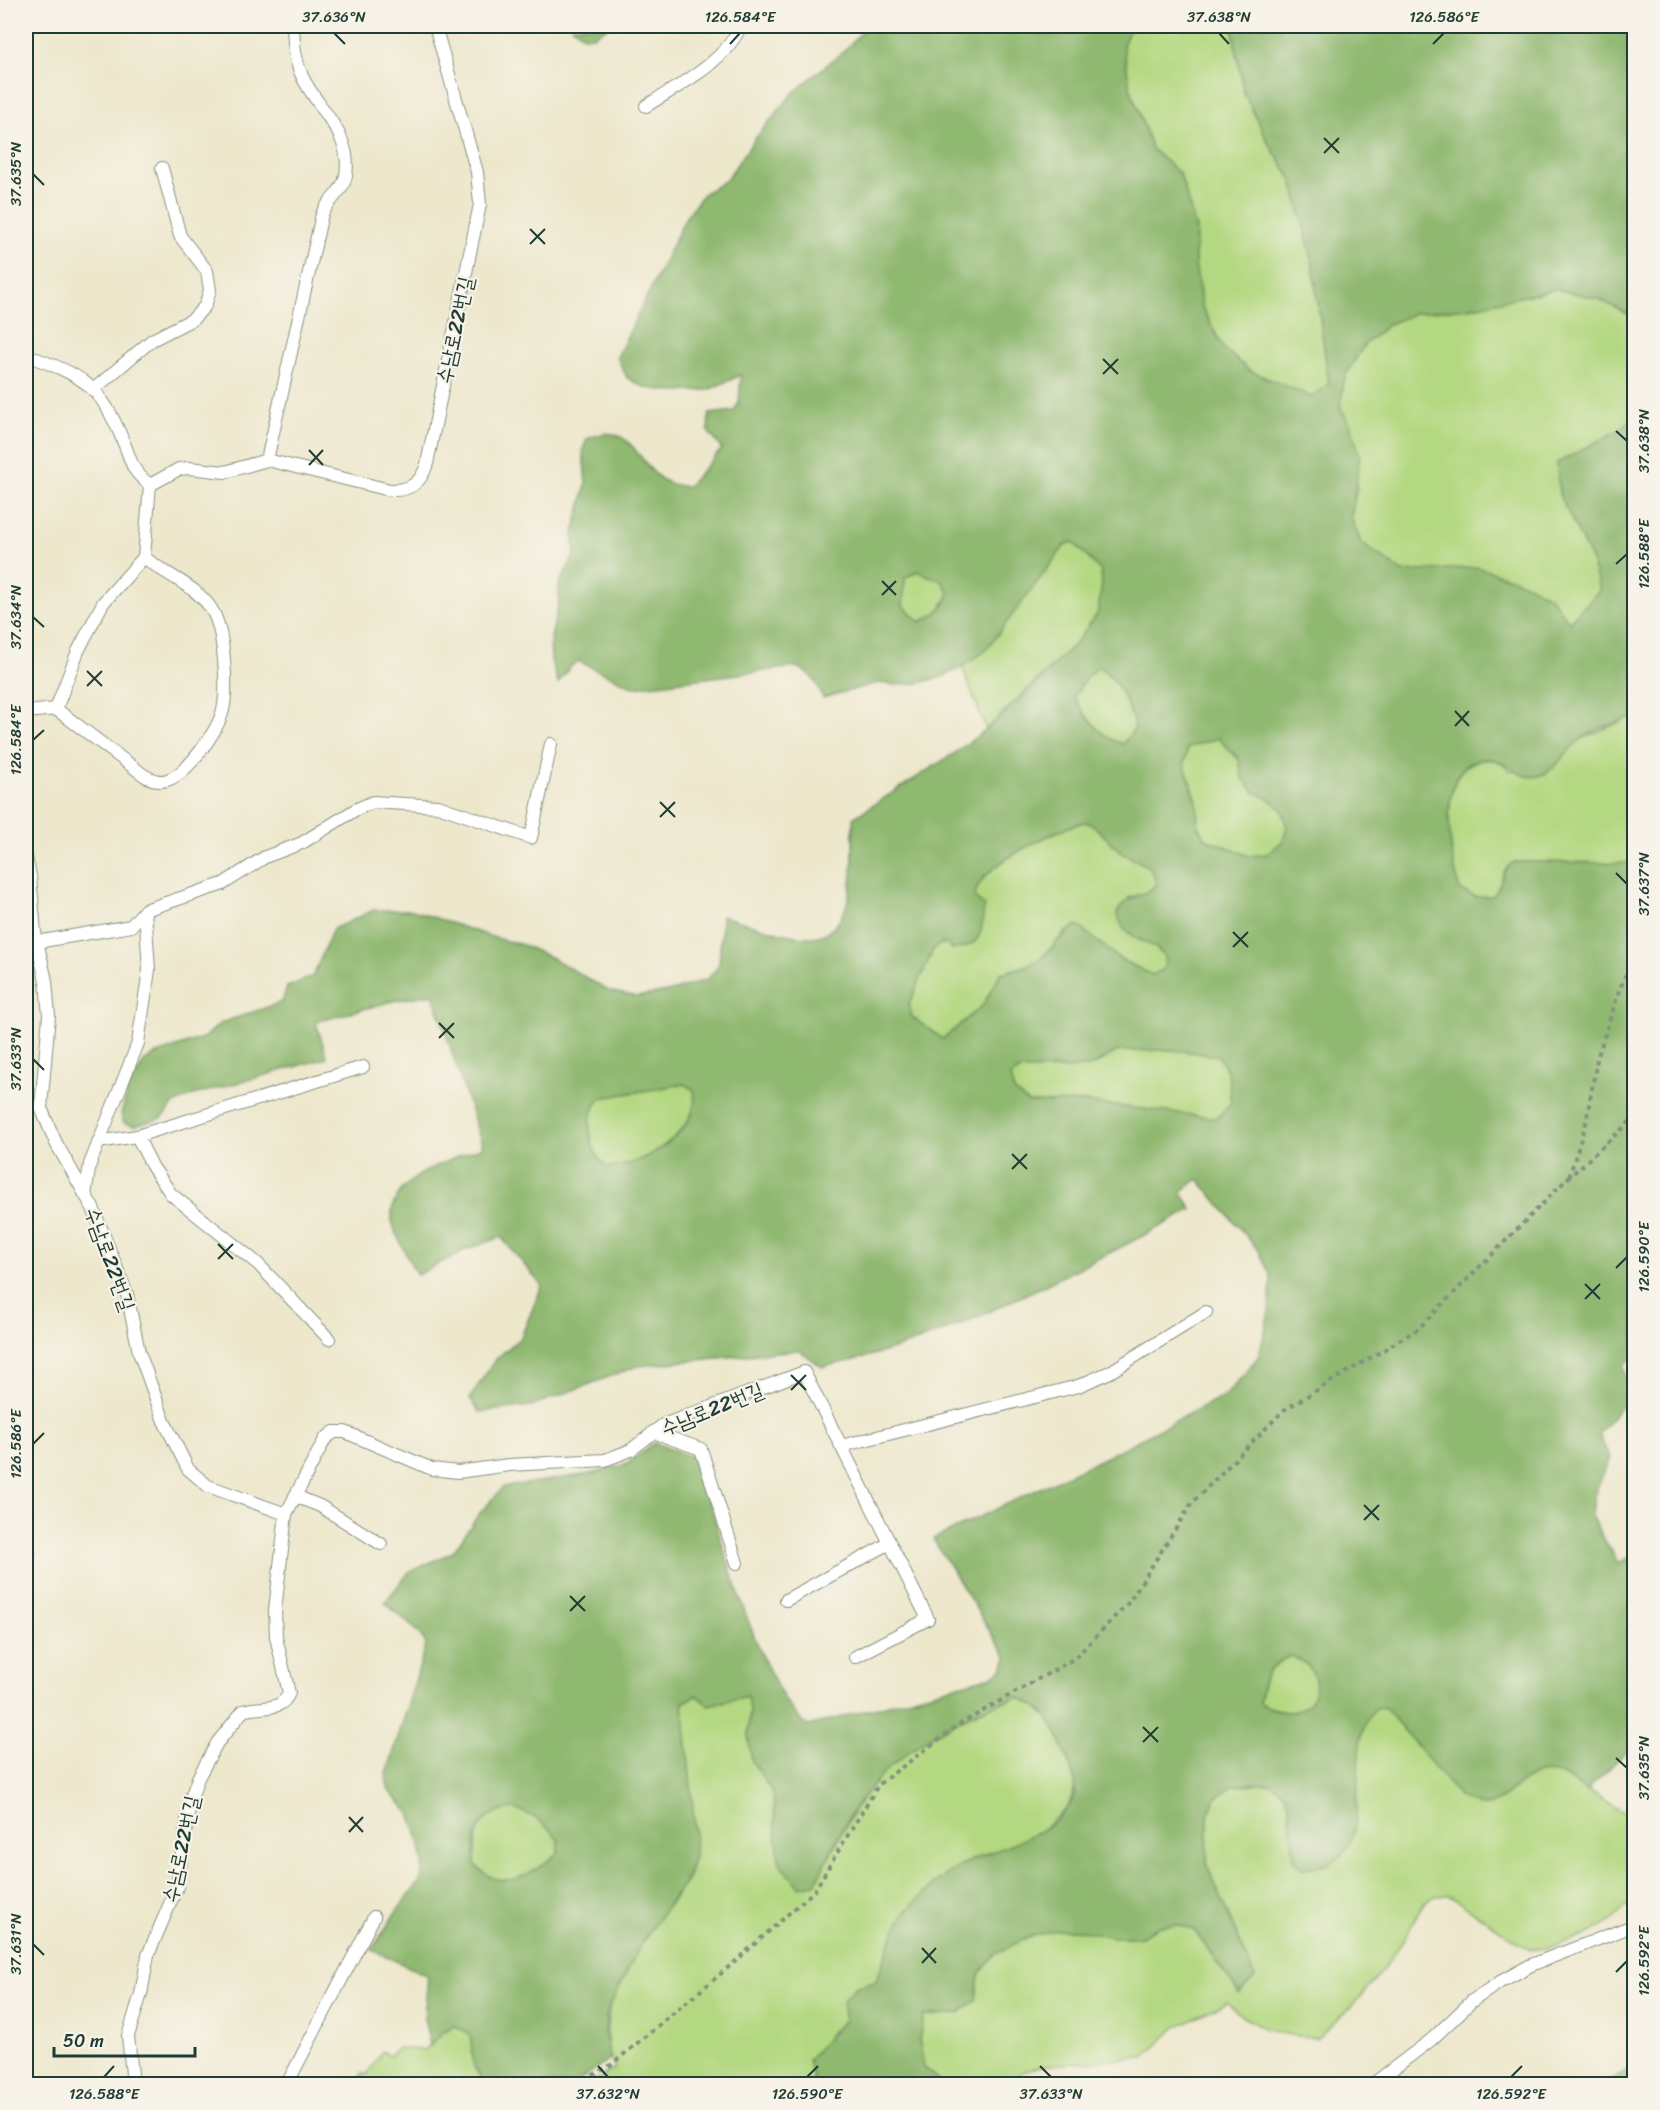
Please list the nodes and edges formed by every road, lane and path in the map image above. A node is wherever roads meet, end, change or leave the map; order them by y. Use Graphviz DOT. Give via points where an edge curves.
graph roads {
  1 [pos="293,26"];
  2 [pos="435,26"];
  3 [pos="741,26"];
  4 [pos="646,106"];
  5 [pos="162,168"];
  6 [pos="26,355"];
  7 [pos="93,390"];
  8 [pos="267,460"];
  9 [pos="150,485"];
  10 [pos="144,557"];
  11 [pos="56,709"];
  12 [pos="26,712"];
  13 [pos="550,744"];
  14 [pos="26,857"];
  15 [pos="145,910"];
  16 [pos="37,942"];
  17 [pos="1635,955"];
  18 [pos="363,1067"];
  19 [pos="1635,1118"];
  20 [pos="137,1136"];
  21 [pos="98,1142"];
  22 [pos="1569,1177"];
  23 [pos="85,1195"];
  24 [pos="1206,1312"];
  25 [pos="329,1339"];
  26 [pos="653,1432"];
  27 [pos="841,1446"];
  28 [pos="295,1496"];
  29 [pos="286,1514"];
  30 [pos="890,1543"];
  31 [pos="381,1544"];
  32 [pos="737,1563"];
  33 [pos="786,1600"];
  34 [pos="855,1657"];
  35 [pos="374,1917"];
  36 [pos="1630,1927"];
  37 [pos="133,2085"];
  38 [pos="287,2085"];
  39 [pos="577,2085"];
  40 [pos="1373,2085"];
  1 -- 8 [label="lane" via="297,62 303,78 341,135 347,175 322,214"];
  2 -- 8 [label="lane, 수남로22번길" via="477,172 480,204 424,473 410,488 390,490"];
  3 -- 4 [label="lane" via="728,50 715,61"];
  5 -- 7 [label="lane" via="180,236 207,270 210,290 205,306 193,319 152,340"];
  6 -- 7 [label="lane" via="71,372"];
  7 -- 9 [label="lane" via="109,408 135,473"];
  8 -- 9 [label="lane, 수남로22번길" via="225,472 179,470"];
  9 -- 10 [label="lane"];
  10 -- 11 [label="lane" via="103,603 78,651"];
  10 -- 11 [label="lane" via="198,594 214,615 219,628 225,691 219,722 177,774 166,781 155,781"];
  11 -- 12 [label="lane"];
  13 -- 15 [label="lane" via="531,838 438,806 373,802 302,843 265,856 223,885"];
  14 -- 16 [label="lane, 수남로22번길"];
  15 -- 16 [label="lane" via="131,926"];
  15 -- 21 [label="lane" via="149,970 138,1043"];
  16 -- 23 [label="lane, 수남로22번길" via="49,1016 41,1108"];
  17 -- 22 [label="path" via="1597,1059 1586,1123"];
  18 -- 20 [label="lane"];
  19 -- 22 [label="path"];
  20 -- 21 [label="lane"];
  20 -- 25 [label="lane" via="161,1180 180,1203 258,1264"];
  21 -- 23 [label="lane"];
  22 -- 39 [label="path" via="1418,1329 1284,1410 1192,1503 1129,1602 1075,1658 960,1724 879,1784 814,1891 611,2065"];
  23 -- 29 [label="lane, 수남로22번길" via="127,1294 139,1352 164,1421 188,1469 208,1486"];
  24 -- 27 [label="lane" via="1110,1372 1078,1386"];
  26 -- 27 [label="lane, 수남로22번길" via="804,1372"];
  26 -- 28 [label="lane, 수남로22번길" via="631,1450 605,1460 458,1472 432,1469 345,1432 334,1432 325,1439"];
  26 -- 32 [label="lane" via="701,1449"];
  27 -- 30 [label="lane, 수남로22번길"];
  28 -- 29 [label="lane, 수남로22번길"];
  28 -- 31 [label="lane" via="320,1506"];
  29 -- 37 [label="lane, 수남로22번길" via="275,1610 276,1637 288,1693 278,1706 243,1711 217,1743 198,1778 185,1823 177,1887 148,1955 128,2036"];
  30 -- 33 [label="lane"];
  30 -- 34 [label="lane, 수남로22번길" via="928,1619"];
  35 -- 38 [label="lane"];
  36 -- 40 [label="lane" via="1531,1965 1500,1982"];
}
